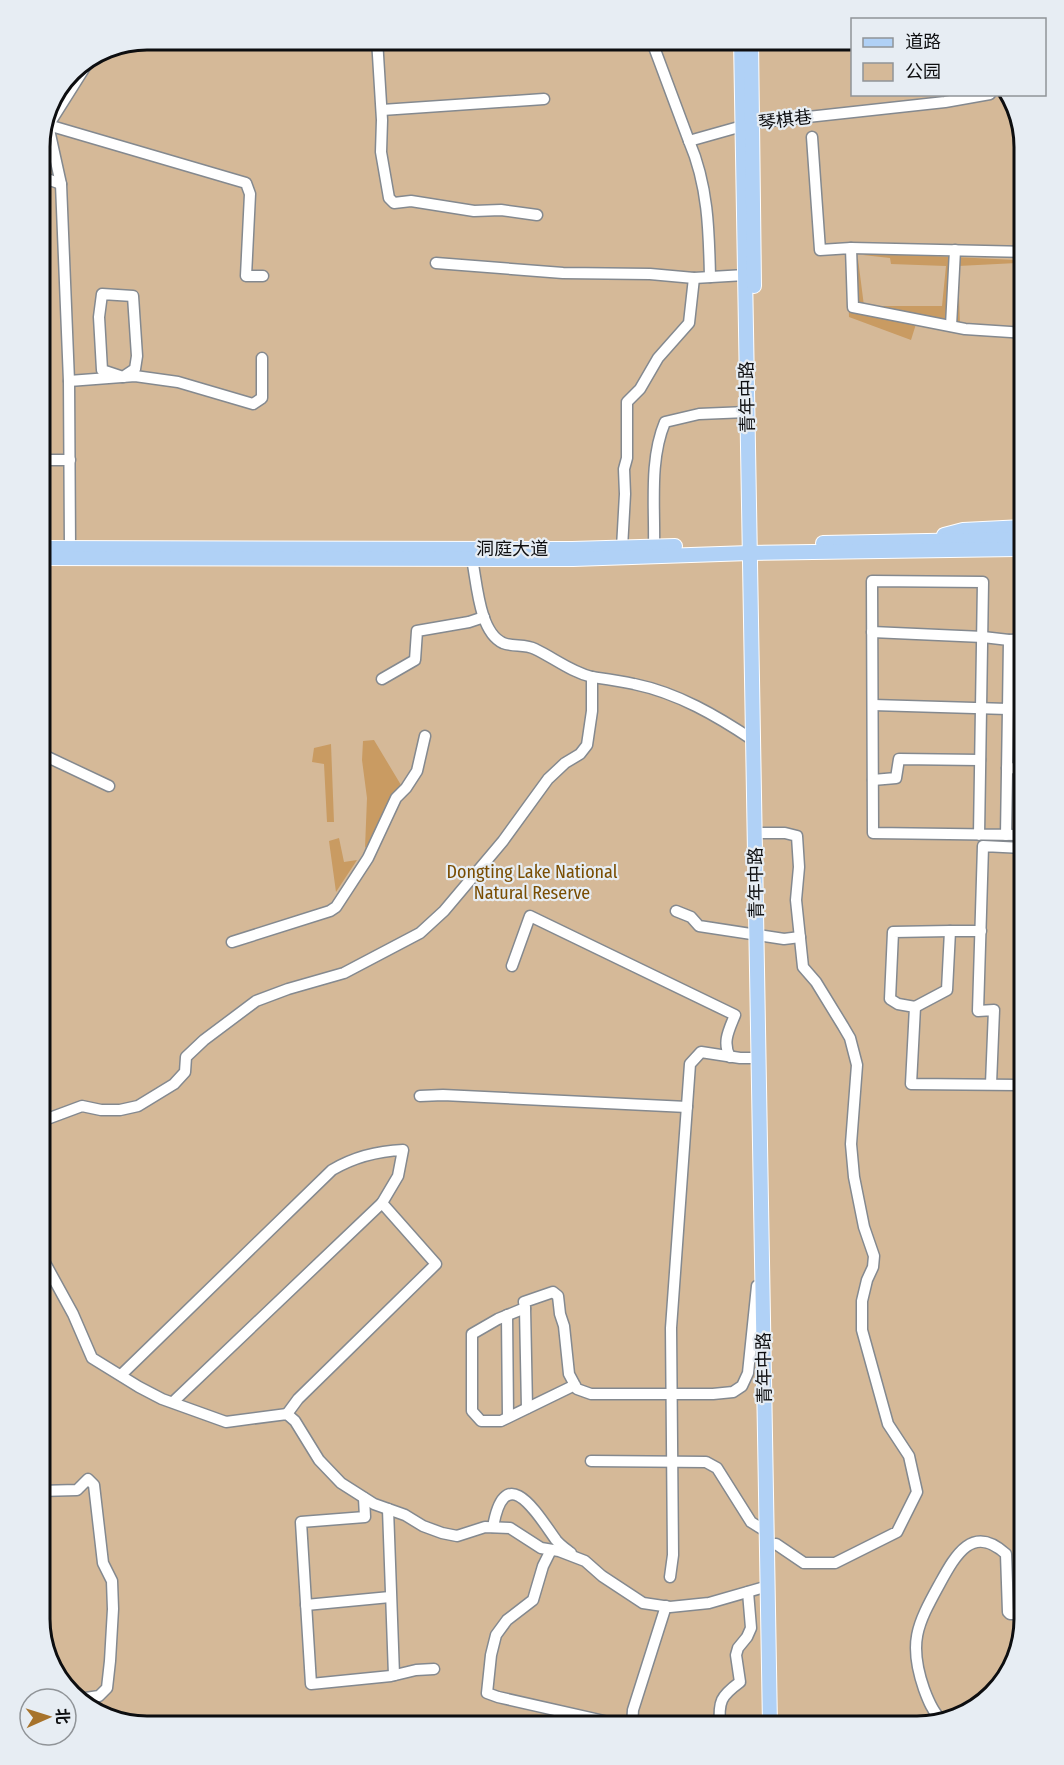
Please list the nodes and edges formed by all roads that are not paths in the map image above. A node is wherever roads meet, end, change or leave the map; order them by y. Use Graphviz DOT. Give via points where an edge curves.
graph roads {
  1 [pos="378,50"];
  2 [pos="655,50"];
  3 [pos="742,50"];
  4 [pos="751,50"];
  5 [pos="79,76"];
  6 [pos="979,96"];
  7 [pos="544,99"];
  8 [pos="382,110"];
  9 [pos="56,113"];
  10 [pos="748,125"];
  11 [pos="52,126"];
  12 [pos="812,136"];
  13 [pos="51,137"];
  14 [pos="689,141"];
  15 [pos="50,180"];
  16 [pos="61,184"];
  17 [pos="537,215"];
  18 [pos="851,248"];
  19 [pos="955,250"];
  20 [pos="1014,252"];
  21 [pos="436,263"];
  22 [pos="745,275"];
  23 [pos="263,276"];
  24 [pos="710,277"];
  25 [pos="694,278"];
  26 [pos="951,326"];
  27 [pos="1014,332"];
  28 [pos="262,357"];
  29 [pos="123,376"];
  30 [pos="69,381"];
  31 [pos="747,412"];
  32 [pos="50,460"];
  33 [pos="70,460"];
  34 [pos="1014,528"];
  35 [pos="1014,539"];
  36 [pos="919,546"];
  37 [pos="654,547"];
  38 [pos="50,548"];
  39 [pos="70,548"];
  40 [pos="622,548"];
  41 [pos="753,549"];
  42 [pos="1014,549"];
  43 [pos="1014,557"];
  44 [pos="50,558"];
  45 [pos="472,559"];
  46 [pos="484,617"];
  47 [pos="873,632"];
  48 [pos="983,637"];
  49 [pos="1009,640"];
  50 [pos="1014,640"];
  51 [pos="592,677"];
  52 [pos="382,679"];
  53 [pos="873,705"];
  54 [pos="981,708"];
  55 [pos="1008,709"];
  56 [pos="425,736"];
  57 [pos="753,740"];
  58 [pos="50,758"];
  59 [pos="980,760"];
  60 [pos="1007,768"];
  61 [pos="1014,768"];
  62 [pos="873,780"];
  63 [pos="109,786"];
  64 [pos="761,833"];
  65 [pos="979,834"];
  66 [pos="1006,835"];
  67 [pos="1014,835"];
  68 [pos="1014,848"];
  69 [pos="676,911"];
  70 [pos="950,931"];
  71 [pos="981,931"];
  72 [pos="760,935"];
  73 [pos="800,937"];
  74 [pos="231,942"];
  75 [pos="512,966"];
  76 [pos="915,1007"];
  77 [pos="730,1057"];
  78 [pos="754,1058"];
  79 [pos="991,1084"];
  80 [pos="1014,1084"];
  81 [pos="420,1096"];
  82 [pos="687,1107"];
  83 [pos="50,1118"];
  84 [pos="382,1203"];
  85 [pos="50,1272"];
  86 [pos="763,1284"];
  87 [pos="525,1308"];
  88 [pos="507,1315"];
  89 [pos="121,1376"];
  90 [pos="575,1385"];
  91 [pos="173,1402"];
  92 [pos="527,1408"];
  93 [pos="287,1414"];
  94 [pos="508,1418"];
  95 [pos="591,1461"];
  96 [pos="50,1491"];
  97 [pos="364,1497"];
  98 [pos="387,1509"];
  99 [pos="493,1527"];
  100 [pos="767,1532"];
  101 [pos="776,1544"];
  102 [pos="551,1550"];
  103 [pos="578,1559"];
  104 [pos="670,1577"];
  105 [pos="768,1586"];
  106 [pos="748,1592"];
  107 [pos="390,1597"];
  108 [pos="306,1605"];
  109 [pos="666,1606"];
  110 [pos="1014,1614"];
  111 [pos="434,1669"];
  112 [pos="394,1676"];
  113 [pos="92,1699"];
  114 [pos="936,1714"];
  115 [pos="580,1716"];
  116 [pos="633,1716"];
  117 [pos="720,1716"];
  118 [pos="770,1716"];
  119 [pos="778,1716"];
  1 -- 8 [label="street"];
  2 -- 14 [label="street"];
  3 -- 10 [label="main road, 青年中路"];
  4 -- 10 [label="main road, 青年中路"];
  5 -- 9 [label="street"];
  6 -- 10 [label="street, 琴棋巷"];
  7 -- 8 [label="street"];
  8 -- 17 [label="street" via="381,152 389,198 394,203 411,201"];
  10 -- 14 [label="street, 琴棋巷"];
  10 -- 22 [label="main road, 青年中路"];
  10 -- 41 [label="main road, 青年中路"];
  11 -- 23 [label="street" via="246,183 250,194 246,276"];
  12 -- 18 [label="street" via="820,250"];
  13 -- 16 [label="street"];
  14 -- 24 [label="street" via="705,189"];
  15 -- 16 [label="street"];
  16 -- 30 [label="street"];
  18 -- 19 [label="street"];
  18 -- 26 [label="street" via="853,307"];
  19 -- 20 [label="street"];
  19 -- 26 [label="street"];
  21 -- 25 [label="street"];
  22 -- 24 [label="street"];
  22 -- 31 [label="main road, 青年中路"];
  24 -- 25 [label="street"];
  25 -- 40 [label="street" via="689,323 627,402"];
  26 -- 27 [label="street"];
  28 -- 29 [label="street" via="262,398 254,404 178,382"];
  29 -- 29 [label="street" via="135,369 137,356 134,296 102,294 102,370"];
  29 -- 30 [label="street"];
  30 -- 33 [label="street"];
  31 -- 37 [label="street" via="699,414 665,422 656,457"];
  31 -- 41 [label="main road, 青年中路"];
  32 -- 33 [label="street"];
  33 -- 39 [label="street"];
  34 -- 36 [label="main road" via="963,530"];
  35 -- 36 [label="main road, 洞庭大道"];
  36 -- 41 [label="main road, 洞庭大道"];
  36 -- 42 [label="main road, 洞庭大道"];
  36 -- 43 [label="main road" via="957,557"];
  37 -- 40 [label="main road, 洞庭大道"];
  37 -- 41 [label="main road, 洞庭大道"];
  38 -- 39 [label="main road, 洞庭大道"];
  39 -- 40 [label="main road, 洞庭大道"];
  41 -- 45 [label="main road, 洞庭大道" via="573,560"];
  41 -- 57 [label="main road, 青年中路"];
  41 -- 64 [label="main road"];
  44 -- 45 [label="main road, 洞庭大道"];
  45 -- 46 [label="street"];
  46 -- 51 [label="street" via="494,638 506,644 532,647"];
  46 -- 52 [label="street" via="417,631 415,660"];
  47 -- 48 [label="street"];
  47 -- 48 [label="street" via="872,581 983,582"];
  47 -- 53 [label="street"];
  48 -- 49 [label="street"];
  48 -- 54 [label="street"];
  49 -- 50 [label="street"];
  49 -- 55 [label="street"];
  51 -- 57 [label="street" via="636,684 682,699"];
  51 -- 83 [label="street" via="587,745 548,779 503,841 420,933 344,974 256,1001 186,1057 185,1072 174,1084 138,1106 120,1110 82,1106"];
  53 -- 54 [label="street"];
  53 -- 62 [label="street"];
  54 -- 55 [label="street"];
  54 -- 59 [label="street"];
  55 -- 60 [label="street"];
  56 -- 74 [label="street" via="417,771 396,798 368,858 336,907"];
  57 -- 72 [label="main road, 青年中路"];
  58 -- 63 [label="street"];
  59 -- 62 [label="street" via="898,759 896,778"];
  59 -- 65 [label="street"];
  60 -- 61 [label="street"];
  60 -- 66 [label="street"];
  62 -- 65 [label="street" via="873,833"];
  64 -- 72 [label="main road"];
  64 -- 73 [label="street" via="797,836"];
  65 -- 66 [label="street"];
  66 -- 67 [label="street"];
  68 -- 71 [label="street" via="983,846"];
  69 -- 72 [label="street" via="691,917 699,926"];
  70 -- 71 [label="street"];
  70 -- 76 [label="street" via="947,990"];
  70 -- 76 [label="street" via="893,932 890,999"];
  71 -- 79 [label="street" via="978,1011 994,1010"];
  72 -- 73 [label="street"];
  72 -- 86 [label="main road, 青年中路"];
  72 -- 101 [label="main road"];
  73 -- 101 [label="street" via="803,967 850,1038 857,1065 851,1144 864,1227 874,1256 862,1301 862,1330 888,1424 909,1456 917,1492 897,1532 835,1563 804,1563"];
  75 -- 77 [label="street" via="530,916 735,1015 726,1039"];
  76 -- 79 [label="street" via="911,1084"];
  77 -- 78 [label="street"];
  77 -- 82 [label="street" via="701,1052 690,1064"];
  79 -- 80 [label="street"];
  81 -- 82 [label="street"];
  82 -- 104 [label="street" via="671,1328 674,1555"];
  84 -- 89 [label="street" via="398,1176 403,1150 374,1153 332,1170"];
  84 -- 91 [label="street"];
  84 -- 93 [label="street" via="436,1264"];
  85 -- 89 [label="street" via="92,1358"];
  86 -- 90 [label="street" via="757,1286 748,1373 742,1386 733,1392 591,1394"];
  86 -- 100 [label="main road, 青年中路"];
  87 -- 88 [label="street"];
  87 -- 90 [label="street" via="524,1302 531,1299 553,1292 558,1296 569,1374"];
  87 -- 92 [label="street"];
  88 -- 94 [label="street"];
  88 -- 94 [label="street" via="472,1334 472,1411 481,1421"];
  89 -- 91 [label="street"];
  90 -- 92 [label="street"];
  91 -- 93 [label="street" via="226,1422"];
  92 -- 94 [label="street"];
  93 -- 97 [label="street" via="296,1420 319,1460 341,1483"];
  95 -- 100 [label="street" via="706,1462 717,1468 751,1522"];
  96 -- 113 [label="street" via="77,1490 88,1479 94,1485 103,1563 112,1581 113,1609 107,1688"];
  97 -- 98 [label="street"];
  97 -- 108 [label="street" via="365,1517 301,1522"];
  98 -- 99 [label="street" via="457,1536"];
  98 -- 107 [label="street"];
  99 -- 102 [label="street" via="510,1528"];
  99 -- 103 [label="street" via="502,1499 512,1494 522,1496 558,1542"];
  100 -- 105 [label="main road, 青年中路"];
  101 -- 119 [label="main road"];
  102 -- 103 [label="street"];
  102 -- 115 [label="street" via="532,1599 496,1635 488,1693"];
  103 -- 109 [label="street" via="643,1603"];
  105 -- 106 [label="street"];
  105 -- 118 [label="main road, 青年中路"];
  106 -- 109 [label="street" via="709,1603"];
  106 -- 117 [label="street" via="751,1628 736,1655 740,1682 725,1692"];
  107 -- 108 [label="street"];
  107 -- 112 [label="street"];
  108 -- 112 [label="street" via="311,1684"];
  109 -- 116 [label="street"];
  110 -- 114 [label="street" via="1008,1612 1006,1554 995,1544 964,1547 927,1606 918,1628 917,1668"];
  111 -- 112 [label="street"];
}
